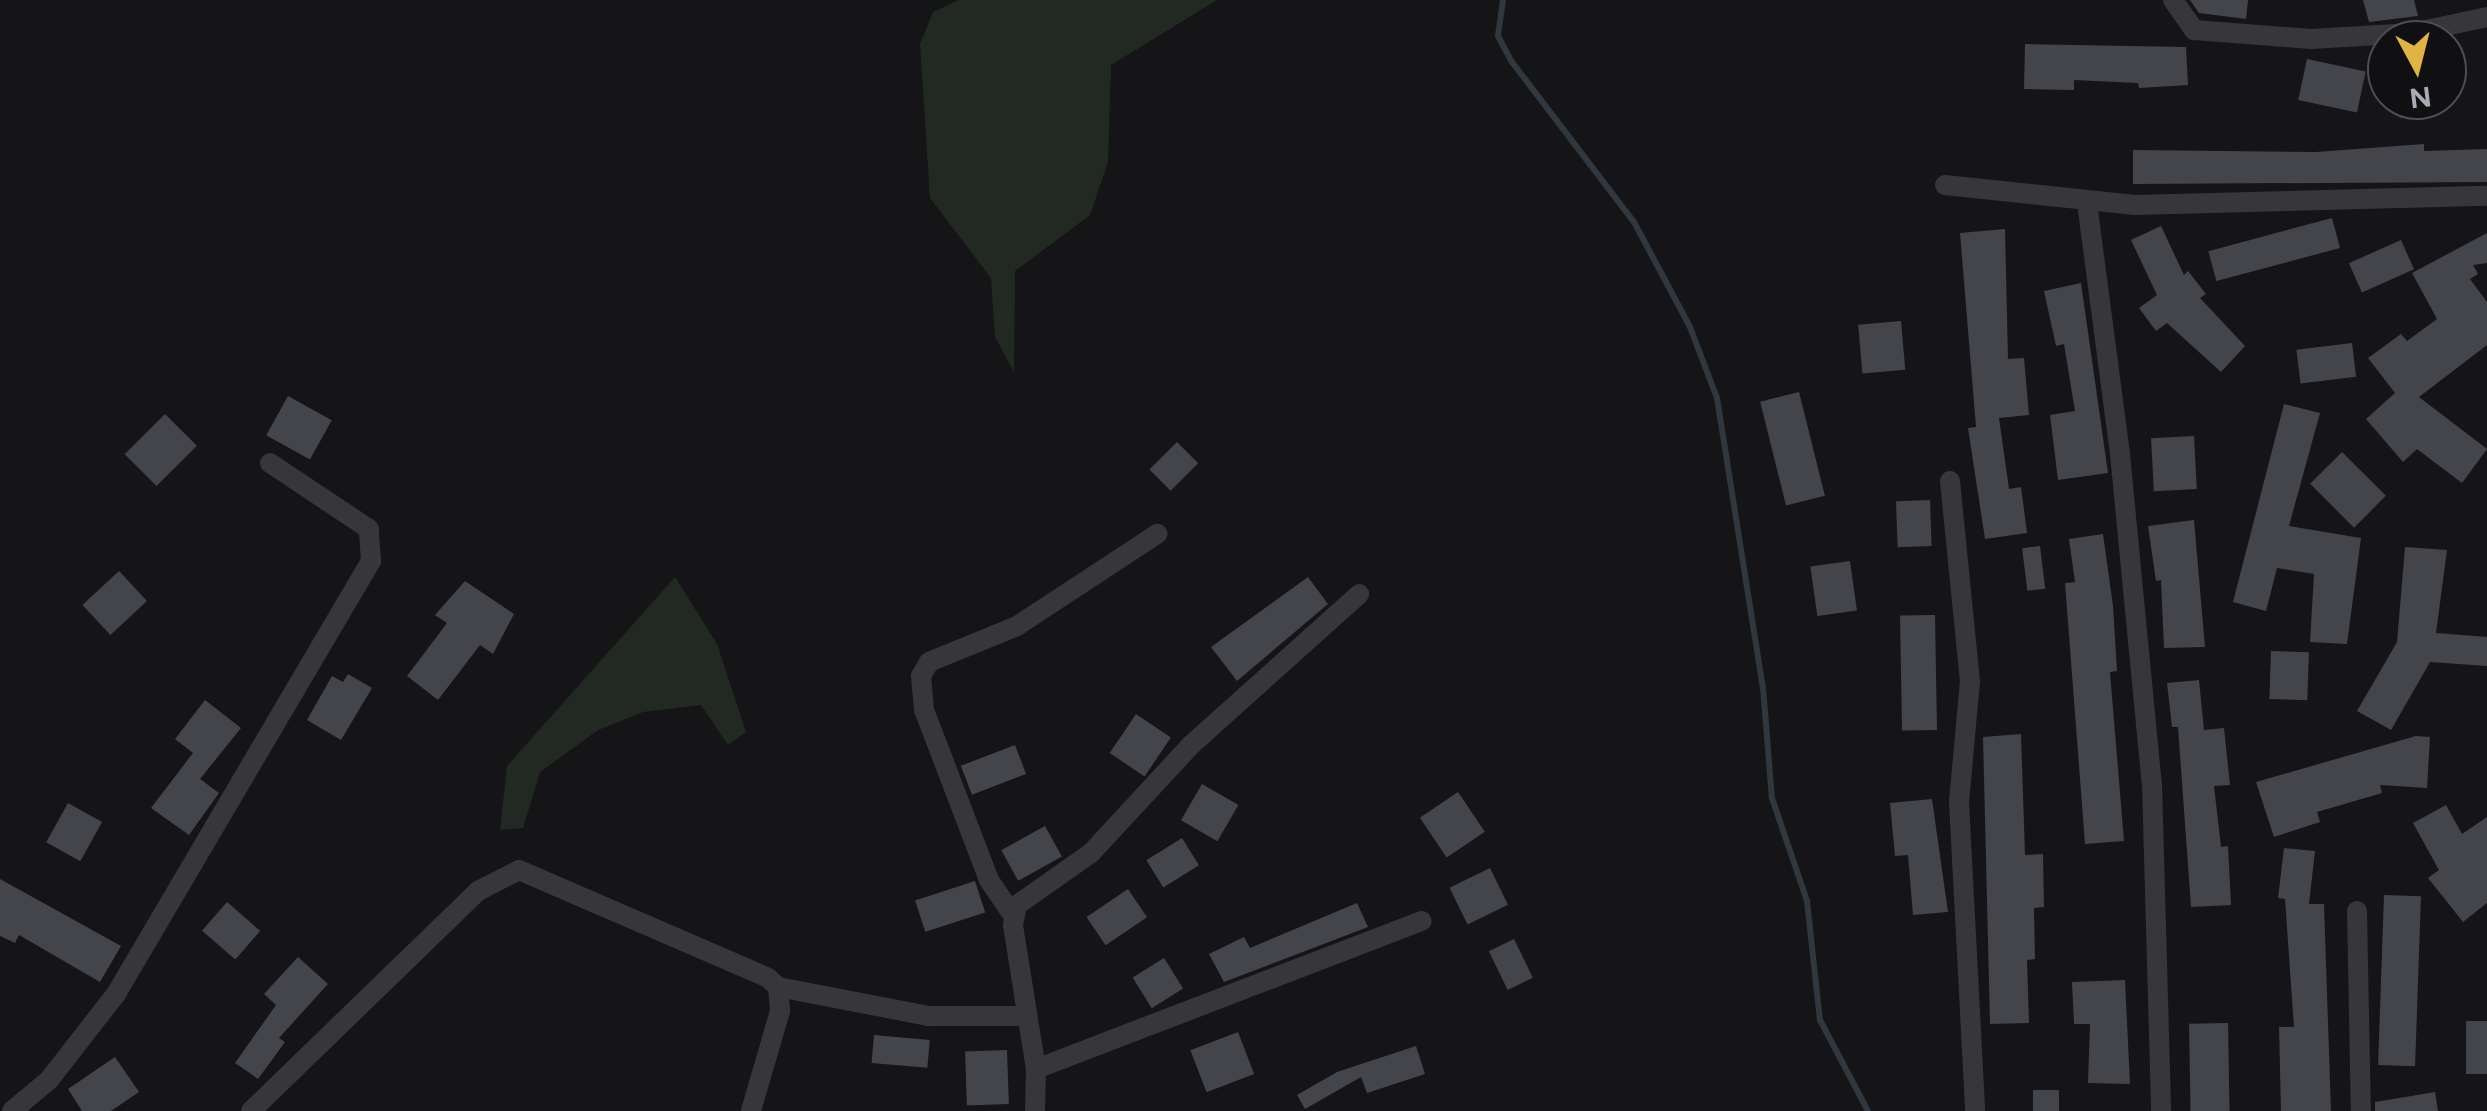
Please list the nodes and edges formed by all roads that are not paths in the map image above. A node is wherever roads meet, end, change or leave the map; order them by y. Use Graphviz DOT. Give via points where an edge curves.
graph roads {
  1 [pos="2173,0"];
  2 [pos="2483,0"];
  3 [pos="2487,8"];
  4 [pos="2487,17"];
  5 [pos="1945,185"];
  6 [pos="2487,196"];
  7 [pos="2087,203"];
  8 [pos="270,463"];
  9 [pos="1950,481"];
  10 [pos="1157,534"];
  11 [pos="1359,594"];
  12 [pos="2357,910"];
  13 [pos="1012,914"];
  14 [pos="1422,920"];
  15 [pos="778,988"];
  16 [pos="1028,1016"];
  17 [pos="1036,1069"];
  18 [pos="12,1111"];
  19 [pos="252,1111"];
  20 [pos="752,1111"];
  21 [pos="1035,1111"];
  22 [pos="1975,1111"];
  23 [pos="2161,1111"];
  24 [pos="2361,1111"];
  1 -- 4 [label="street" via="2194,30 2311,39 2412,33"];
  2 -- 3 [label="street"];
  5 -- 7 [label="street"];
  6 -- 7 [label="street"];
  7 -- 23 [label="street" via="2152,784"];
  8 -- 18 [label="street" via="369,529 372,561 116,994 49,1080"];
  9 -- 22 [label="street" via="1970,681 1959,802"];
  10 -- 13 [label="street" via="1017,626 929,662 921,676 924,710 989,880"];
  11 -- 13 [label="street" via="1191,745 1091,852 1029,894"];
  12 -- 24 [label="street"];
  13 -- 16 [label="street"];
  14 -- 17 [label="street"];
  15 -- 16 [label="street" via="929,1016"];
  15 -- 19 [label="street" via="732,958 627,920 539,876 504,873"];
  15 -- 20 [label="street" via="780,1011"];
  16 -- 17 [label="street"];
  17 -- 21 [label="street"];
}
